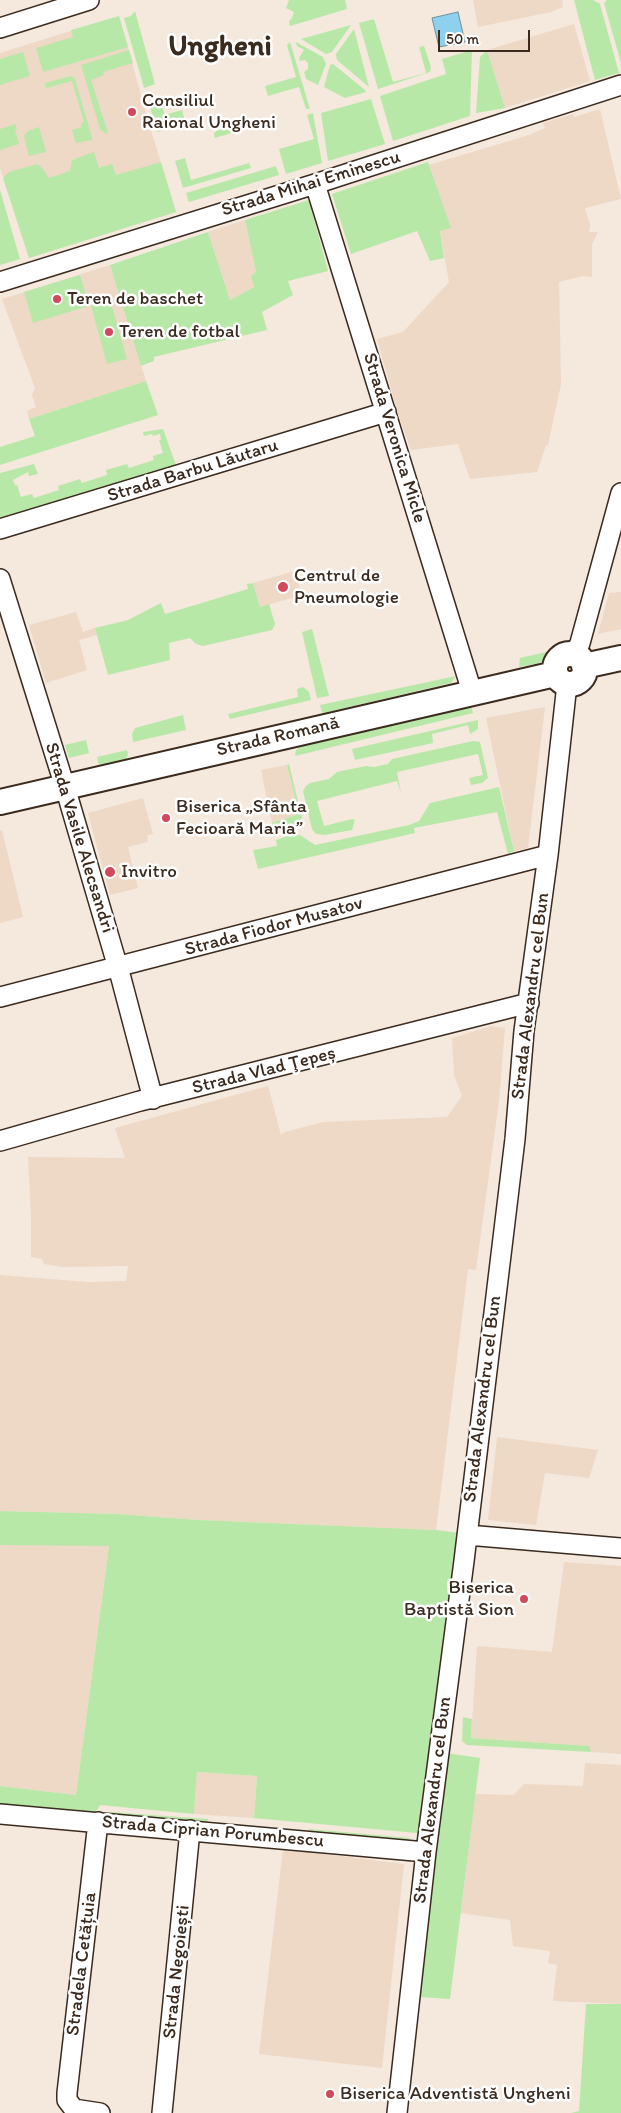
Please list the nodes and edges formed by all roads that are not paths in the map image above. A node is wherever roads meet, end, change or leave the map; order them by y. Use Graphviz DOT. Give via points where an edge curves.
graph roads {
  1 [pos="89,0"];
  2 [pos="0,28"];
  3 [pos="621,85"];
  4 [pos="315,184"];
  5 [pos="0,282"];
  6 [pos="386,412"];
  7 [pos="621,493"];
  8 [pos="0,529"];
  9 [pos="613,545"];
  10 [pos="0,579"];
  11 [pos="621,658"];
  12 [pos="580,661"];
  13 [pos="561,679"];
  14 [pos="472,692"];
  15 [pos="65,788"];
  16 [pos="0,802"];
  17 [pos="548,855"];
  18 [pos="118,968"];
  19 [pos="0,997"];
  20 [pos="529,1003"];
  21 [pos="153,1098"];
  22 [pos="0,1141"];
  23 [pos="467,1535"];
  24 [pos="621,1548"];
  25 [pos="0,1814"];
  26 [pos="98,1822"];
  27 [pos="190,1830"];
  28 [pos="426,1852"];
  29 [pos="100,2113"];
  30 [pos="162,2113"];
  31 [pos="397,2113"];
  1 -- 2 [label="street"];
  3 -- 4 [label="street, Strada Mihai Eminescu"];
  4 -- 5 [label="street, Strada Mihai Eminescu"];
  4 -- 6 [label="street, Strada Veronica Micle"];
  6 -- 8 [label="street, Strada Barbu Lăutaru"];
  6 -- 14 [label="street, Strada Veronica Micle"];
  7 -- 9 [label="street"];
  9 -- 12 [label="street" via="580,643"];
  10 -- 15 [label="street, Strada Vasile Alecsandri"];
  11 -- 12 [label="main road"];
  12 -- 13 [label="main road" via="564,655 560,658 555,668"];
  13 -- 14 [label="main road, Strada Romană"];
  13 -- 17 [label="street, Strada Alexandru cel Bun"];
  14 -- 15 [label="main road, Strada Romană"];
  15 -- 16 [label="main road, Strada Romană"];
  15 -- 18 [label="street, Strada Vasile Alecsandri"];
  17 -- 18 [label="street, Strada Fiodor Musatov"];
  17 -- 20 [label="street, Strada Alexandru cel Bun"];
  18 -- 19 [label="street, Strada Fiodor Musatov"];
  18 -- 21 [label="street, Strada Vasile Alecsandri"];
  20 -- 21 [label="street, Strada Vlad Ţepeș"];
  20 -- 23 [label="street, Strada Alexandru cel Bun"];
  21 -- 22 [label="street, Strada Vlad Ţepeș"];
  23 -- 24 [label="street"];
  23 -- 28 [label="street, Strada Alexandru cel Bun"];
  25 -- 26 [label="street, Strada Ciprian Porumbescu"];
  26 -- 27 [label="street, Strada Ciprian Porumbescu"];
  26 -- 29 [label="street, Stradela Cetățuia" via="67,2093 70,2105 80,2111"];
  27 -- 28 [label="street, Strada Ciprian Porumbescu"];
  27 -- 30 [label="street, Strada Negoiești"];
  28 -- 31 [label="street, Strada Alexandru cel Bun"];
}
